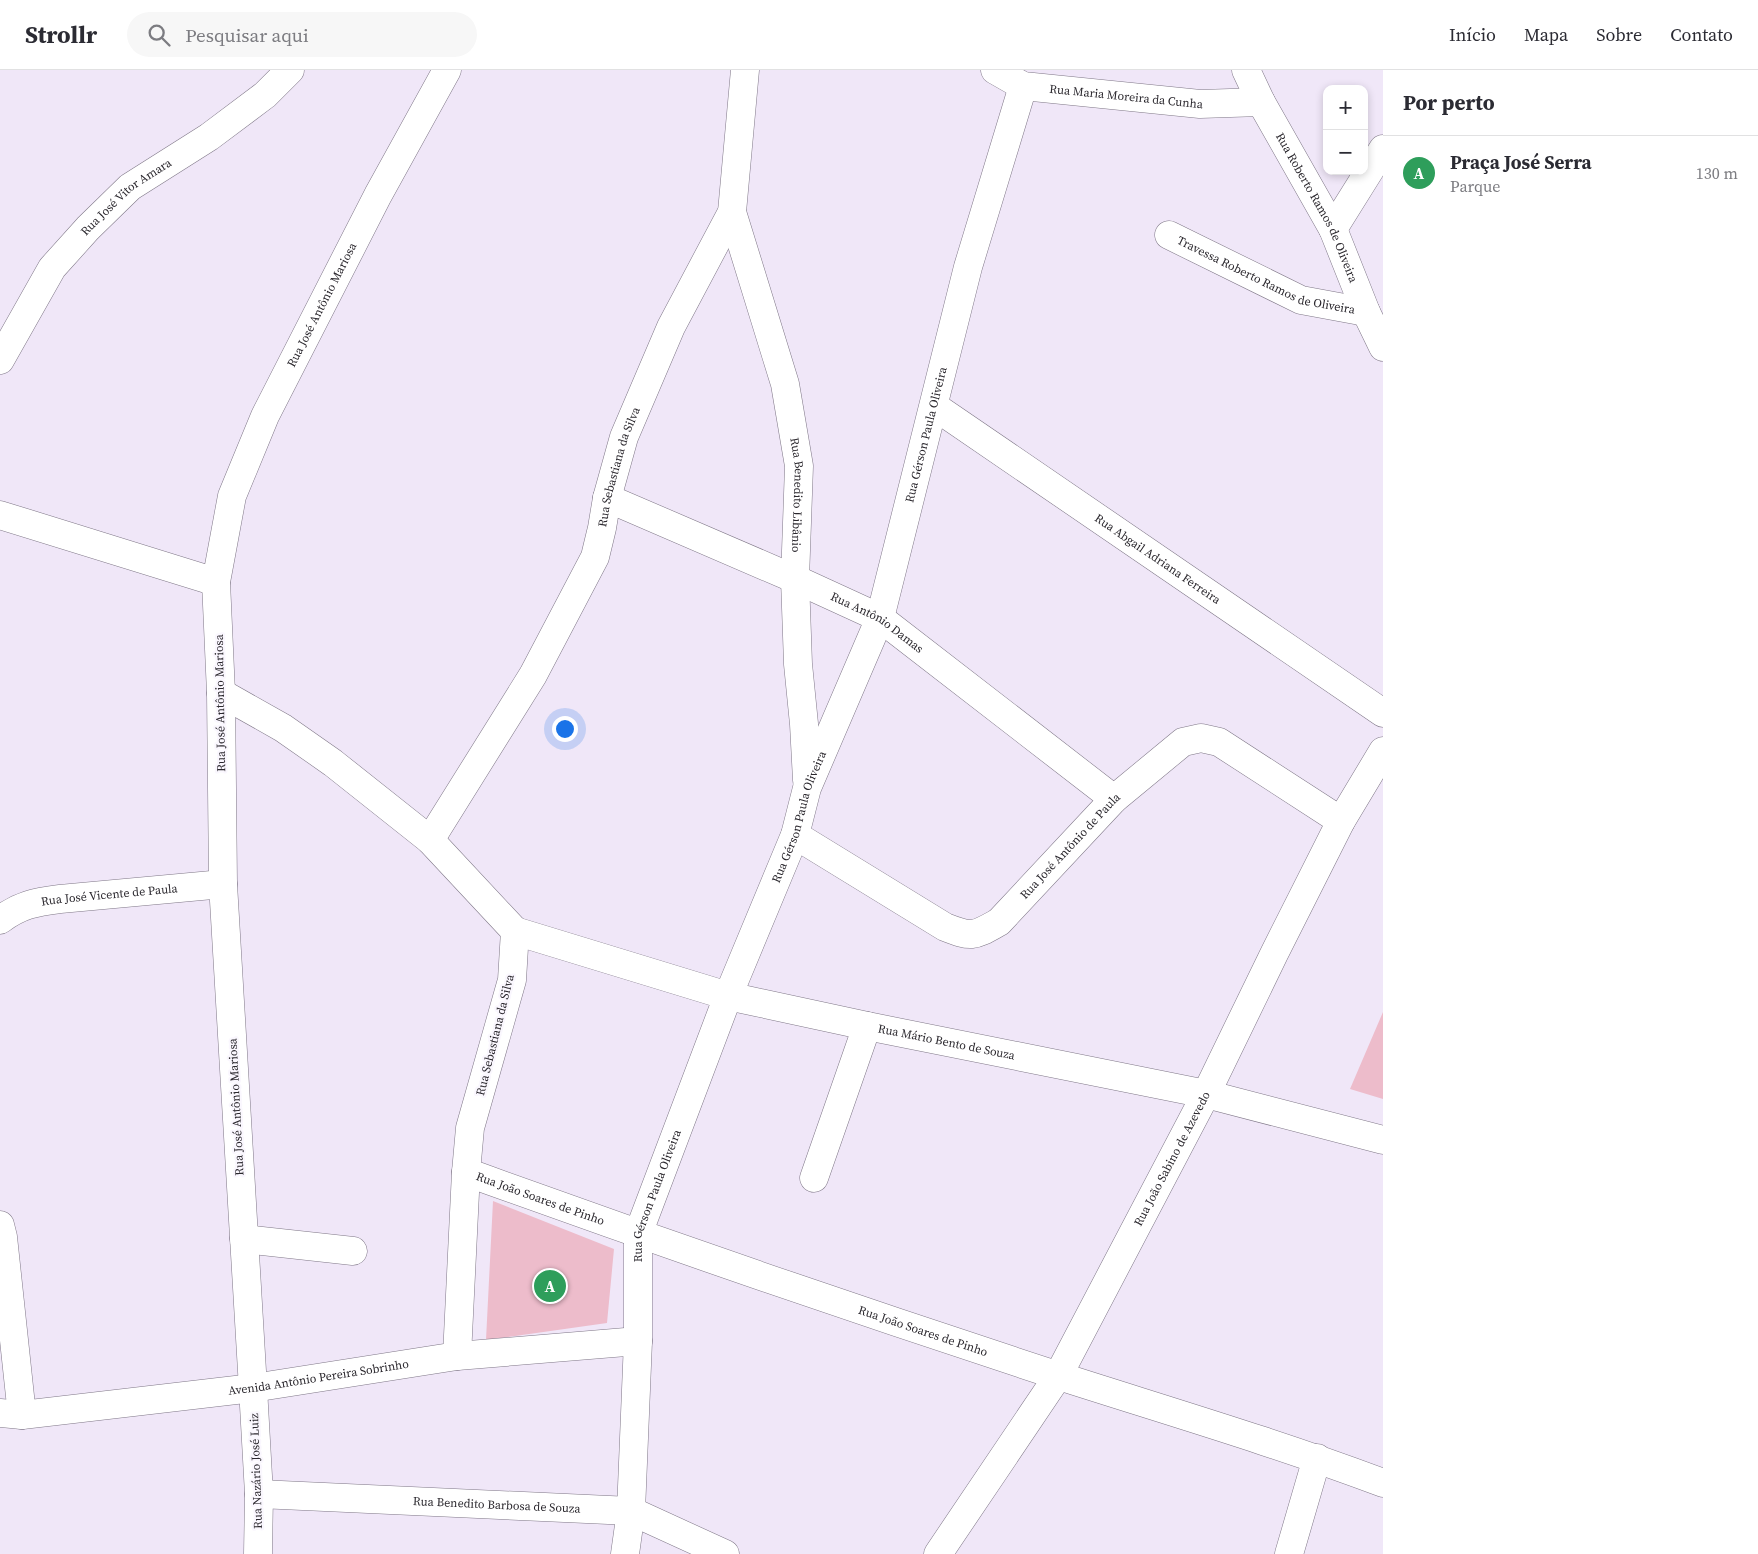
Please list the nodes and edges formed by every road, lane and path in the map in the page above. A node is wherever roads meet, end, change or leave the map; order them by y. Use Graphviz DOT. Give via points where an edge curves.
graph roads {
  1 [pos="290,70"];
  2 [pos="447,70"];
  3 [pos="745,70"];
  4 [pos="996,70"];
  5 [pos="1246,70"];
  6 [pos="1023,86"];
  7 [pos="1261,102"];
  8 [pos="1383,149"];
  9 [pos="732,212"];
  10 [pos="1333,229"];
  11 [pos="1169,235"];
  12 [pos="1366,312"];
  13 [pos="1383,347"];
  14 [pos="0,360"];
  15 [pos="934,406"];
  16 [pos="607,498"];
  17 [pos="0,515"];
  18 [pos="795,579"];
  19 [pos="216,582"];
  20 [pos="880,618"];
  21 [pos="221,693"];
  22 [pos="1383,713"];
  23 [pos="1383,751"];
  24 [pos="807,788"];
  25 [pos="1114,799"];
  26 [pos="1341,821"];
  27 [pos="796,835"];
  28 [pos="430,840"];
  29 [pos="223,884"];
  30 [pos="0,920"];
  31 [pos="515,931"];
  32 [pos="728,996"];
  33 [pos="867,1026"];
  34 [pos="1206,1094"];
  35 [pos="1383,1140"];
  36 [pos="466,1172"];
  37 [pos="814,1178"];
  38 [pos="0,1225"];
  39 [pos="638,1234"];
  40 [pos="244,1239"];
  41 [pos="353,1251"];
  42 [pos="638,1341"];
  43 [pos="457,1356"];
  44 [pos="1058,1376"];
  45 [pos="254,1388"];
  46 [pos="11,1414"];
  47 [pos="1317,1458"];
  48 [pos="1383,1483"];
  49 [pos="259,1494"];
  50 [pos="631,1511"];
  51 [pos="258,1554"];
  52 [pos="625,1554"];
  53 [pos="725,1554"];
  54 [pos="938,1554"];
  55 [pos="1289,1554"];
  1 -- 14 [label="street, Rua José Vitor Amara" via="265,94 208,137 130,187 88,228 52,268"];
  2 -- 19 [label="street, Rua José Antônio Mariosa" via="378,195 265,416 232,496"];
  3 -- 9 [label="street, Rua Sebastiana da Silva"];
  4 -- 6 [label="street, Rua Maria Moreira da Cunha"];
  5 -- 7 [label="street, Rua Roberto Ramos de Oliveira"];
  6 -- 7 [label="street, Rua Maria Moreira da Cunha" via="1200,104"];
  6 -- 15 [label="street, Rua Gérson Paula Oliveira" via="968,267"];
  7 -- 10 [label="street, Rua Roberto Ramos de Oliveira"];
  8 -- 10 [label="street"];
  9 -- 16 [label="street, Rua Sebastiana da Silva" via="671,327 624,437"];
  9 -- 18 [label="street, Rua Benedito Libânio" via="785,384 799,466"];
  10 -- 12 [label="street, Rua Roberto Ramos de Oliveira"];
  11 -- 12 [label="street, Travessa Roberto Ramos de Oliveira" via="1301,300"];
  12 -- 13 [label="street, Rua Roberto Ramos de Oliveira"];
  15 -- 20 [label="street, Rua Gérson Paula Oliveira"];
  15 -- 22 [label="street, Rua Abgail Adriana Ferreira"];
  16 -- 18 [label="street, Rua Antônio Damas"];
  16 -- 28 [label="street, Rua Sebastiana da Silva" via="595,557 533,675"];
  17 -- 19 [label="street"];
  18 -- 20 [label="street, Rua Antônio Damas"];
  18 -- 24 [label="street, Rua Benedito Libânio"];
  19 -- 21 [label="street, Rua José Antônio Mariosa"];
  20 -- 24 [label="street, Rua Gérson Paula Oliveira"];
  20 -- 25 [label="street, Rua Antônio Damas"];
  21 -- 28 [label="street" via="326,758"];
  21 -- 29 [label="street, Rua José Antônio Mariosa"];
  23 -- 26 [label="street, Rua João Sabino de Azevedo"];
  24 -- 27 [label="street, Rua Gérson Paula Oliveira"];
  25 -- 26 [label="street, Rua José Antônio de Paula" via="1183,742 1201,738 1219,742"];
  25 -- 27 [label="street, Rua José Antônio de Paula" via="999,922 966,935 945,927"];
  26 -- 34 [label="street, Rua João Sabino de Azevedo"];
  27 -- 32 [label="street, Rua Gérson Paula Oliveira"];
  28 -- 31 [label="street"];
  29 -- 30 [label="street, Rua José Vicente de Paula" via="33,903"];
  29 -- 40 [label="street, Rua José Antônio Mariosa"];
  31 -- 32 [label="street, Rua Mário Bento de Souza"];
  31 -- 36 [label="street, Rua Sebastiana da Silva" via="512,980 470,1128"];
  32 -- 33 [label="street, Rua Mário Bento de Souza"];
  32 -- 39 [label="street, Rua Gérson Paula Oliveira"];
  33 -- 34 [label="street, Rua Mário Bento de Souza"];
  33 -- 37 [label="street"];
  34 -- 35 [label="street, Rua Mário Bento de Souza"];
  34 -- 44 [label="street, Rua João Sabino de Azevedo"];
  36 -- 39 [label="street, Rua João Soares de Pinho"];
  36 -- 43 [label="street, Rua Sebastiana da Silva"];
  38 -- 46 [label="street"];
  39 -- 42 [label="street, Rua Gérson Paula Oliveira"];
  39 -- 44 [label="street, Rua João Soares de Pinho"];
  40 -- 41 [label="street"];
  40 -- 45 [label="street, Rua José Antônio Mariosa"];
  42 -- 43 [label="street, Avenida Antônio Pereira Sobrinho"];
  42 -- 50 [label="street, Rua Gérson Paula Oliveira"];
  43 -- 45 [label="street, Avenida Antônio Pereira Sobrinho"];
  44 -- 47 [label="street, Rua João Soares de Pinho"];
  44 -- 54 [label="street, Rua João Sabino de Azevedo"];
  45 -- 46 [label="street, Avenida Antônio Pereira Sobrinho"];
  45 -- 49 [label="street, Rua Nazário José Luiz"];
  47 -- 48 [label="street, Rua João Soares de Pinho"];
  47 -- 55 [label="street"];
  49 -- 50 [label="street, Rua Benedito Barbosa de Souza"];
  49 -- 51 [label="street, Rua Nazário José Luiz"];
  50 -- 52 [label="street, Rua Gérson Paula Oliveira"];
  50 -- 53 [label="street, Rua Benedito Barbosa de Souza"];
}
